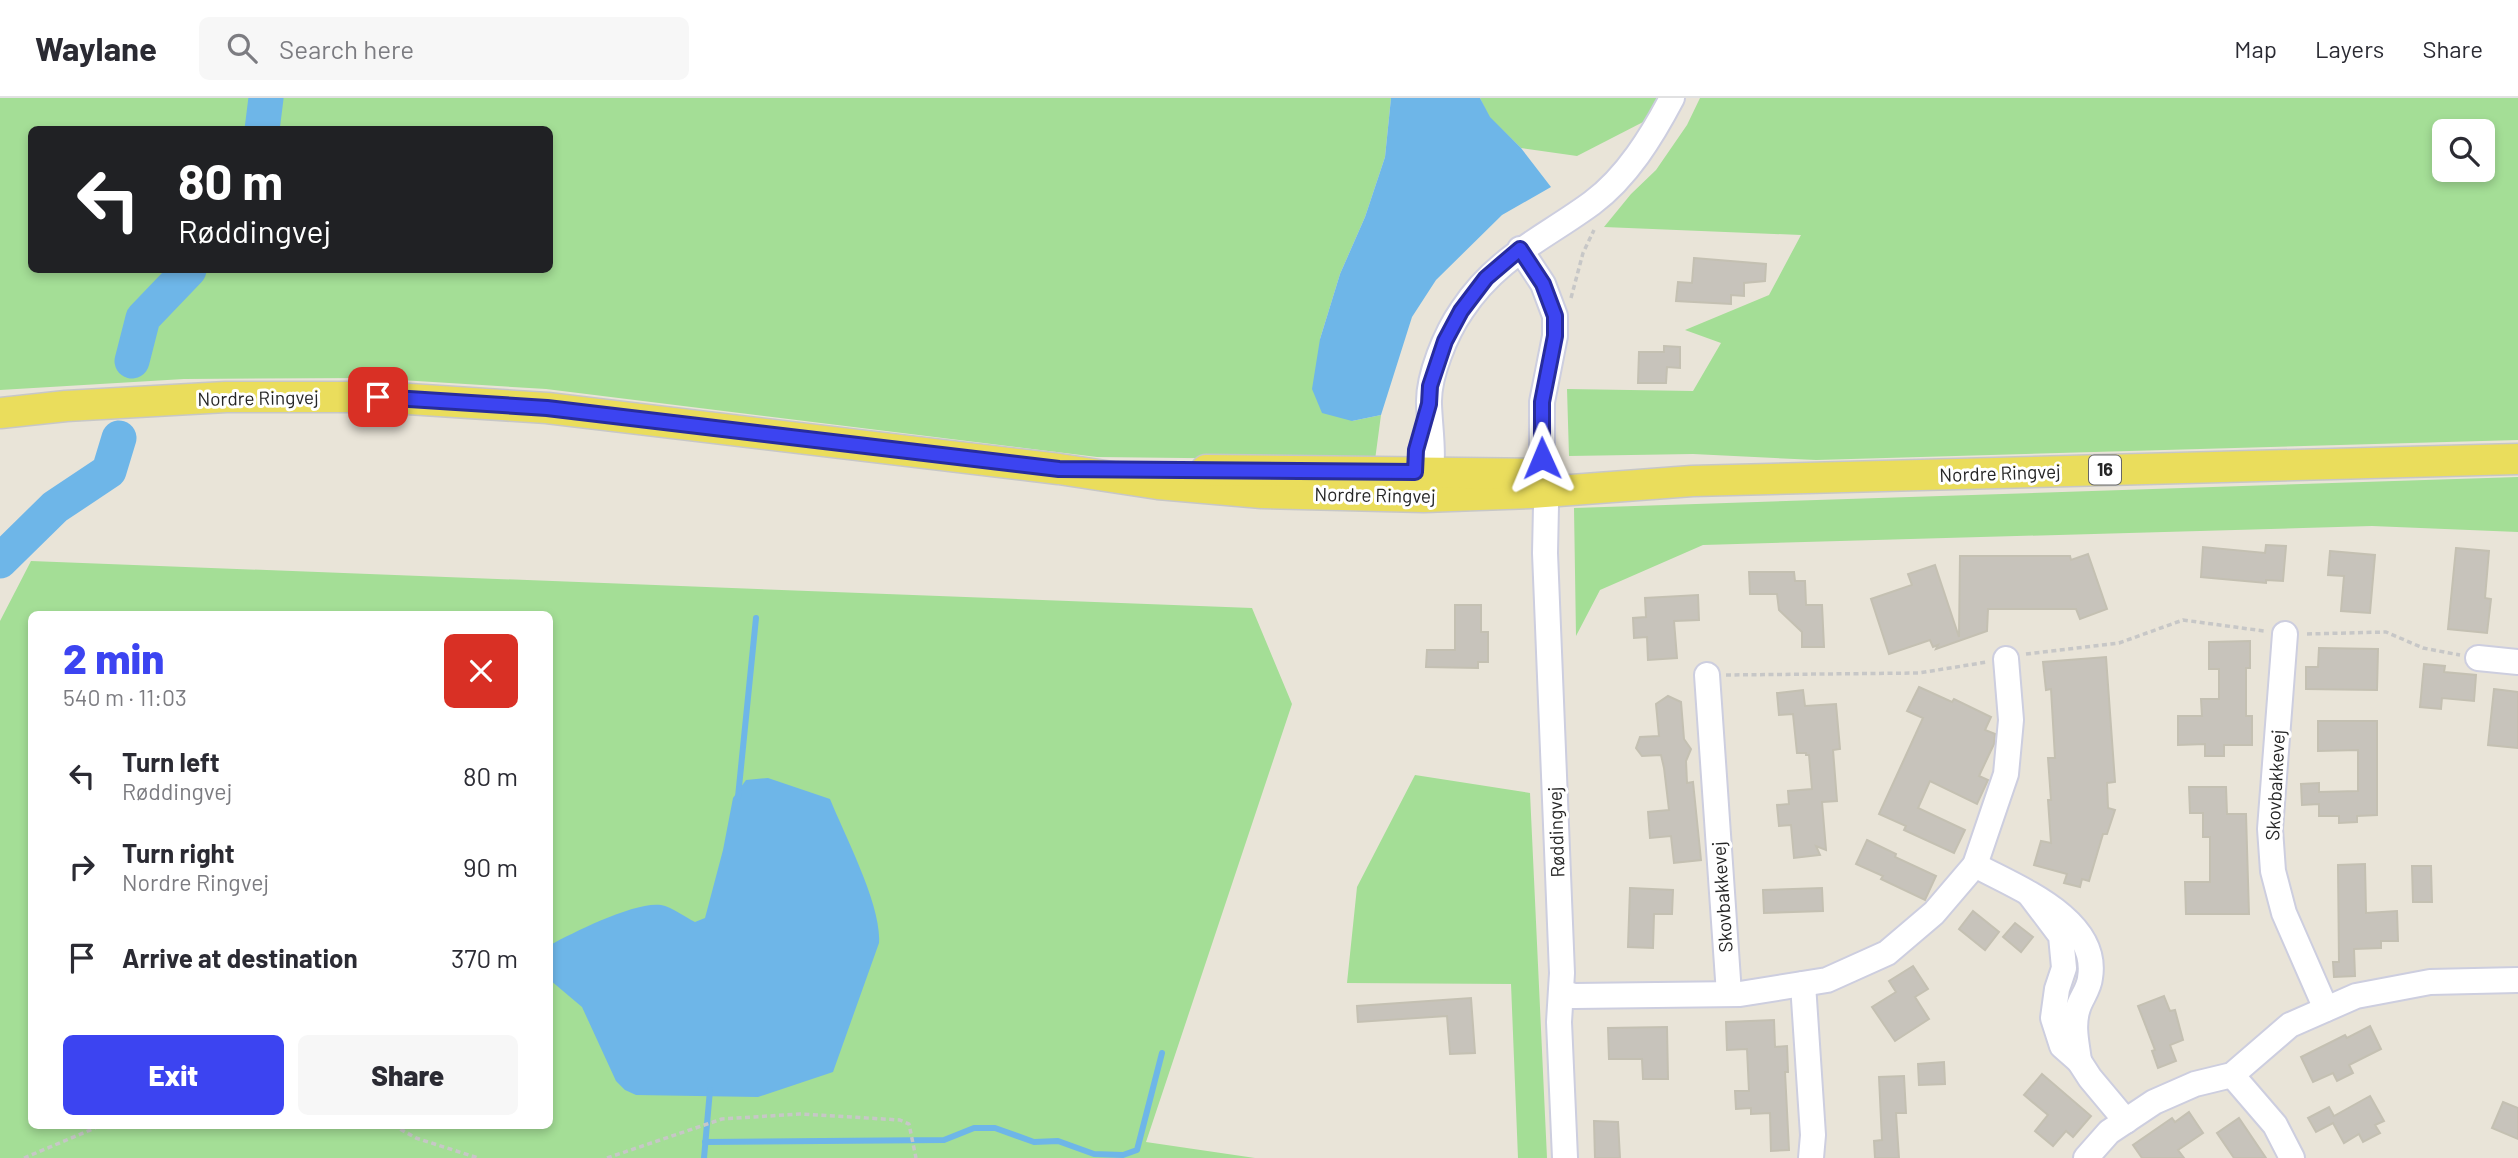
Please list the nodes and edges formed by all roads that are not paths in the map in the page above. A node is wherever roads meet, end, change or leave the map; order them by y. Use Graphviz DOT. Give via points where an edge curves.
graph roads {
  1 [pos="1672,98"];
  2 [pos="1520,249"];
  3 [pos="0,413"];
  4 [pos="1542,458"];
  5 [pos="2518,458"];
  6 [pos="1424,480"];
  7 [pos="1546,506"];
  8 [pos="2285,634"];
  9 [pos="2478,658"];
  10 [pos="2007,659"];
  11 [pos="2518,662"];
  12 [pos="1707,676"];
  13 [pos="1975,865"];
  14 [pos="2518,980"];
  15 [pos="1803,984"];
  16 [pos="1561,992"];
  17 [pos="1729,994"];
  18 [pos="2326,1009"];
  19 [pos="2232,1075"];
  20 [pos="2126,1121"];
  21 [pos="1564,1158"];
  22 [pos="1811,1158"];
  23 [pos="2086,1158"];
  24 [pos="2292,1158"];
  1 -- 2 [label="street" via="1629,165 1595,201"];
  2 -- 4 [label="street" via="1543,284 1555,316 1542,402"];
  2 -- 6 [label="street" via="1486,278 1445,341 1430,386 1433,434"];
  3 -- 6 [label="main road, Nordre Ringvej / 16" via="226,397 378,397 547,408 1059,469"];
  5 -- 6 [label="main road, Nordre Ringvej / 16" via="1692,481"];
  7 -- 16 [label="street, Røddingvej"];
  8 -- 18 [label="street, Skovbakkevej" via="2270,829 2273,871 2284,913"];
  9 -- 11 [label="street"];
  10 -- 13 [label="street" via="2011,720 2007,774"];
  12 -- 17 [label="street, Skovbakkevej"];
  13 -- 15 [label="street" via="1934,914 1887,953 1827,980"];
  13 -- 20 [label="street" via="2030,895 2061,936 2064,968 2053,1018 2062,1046"];
  14 -- 18 [label="street" via="2431,982 2356,996"];
  15 -- 17 [label="street"];
  15 -- 22 [label="street"];
  16 -- 17 [label="street" via="1574,996"];
  16 -- 21 [label="street, Røddingvej"];
  18 -- 19 [label="street" via="2290,1025"];
  19 -- 20 [label="street" via="2195,1084 2154,1102"];
  19 -- 24 [label="street" via="2275,1125"];
  20 -- 23 [label="street"];
}
